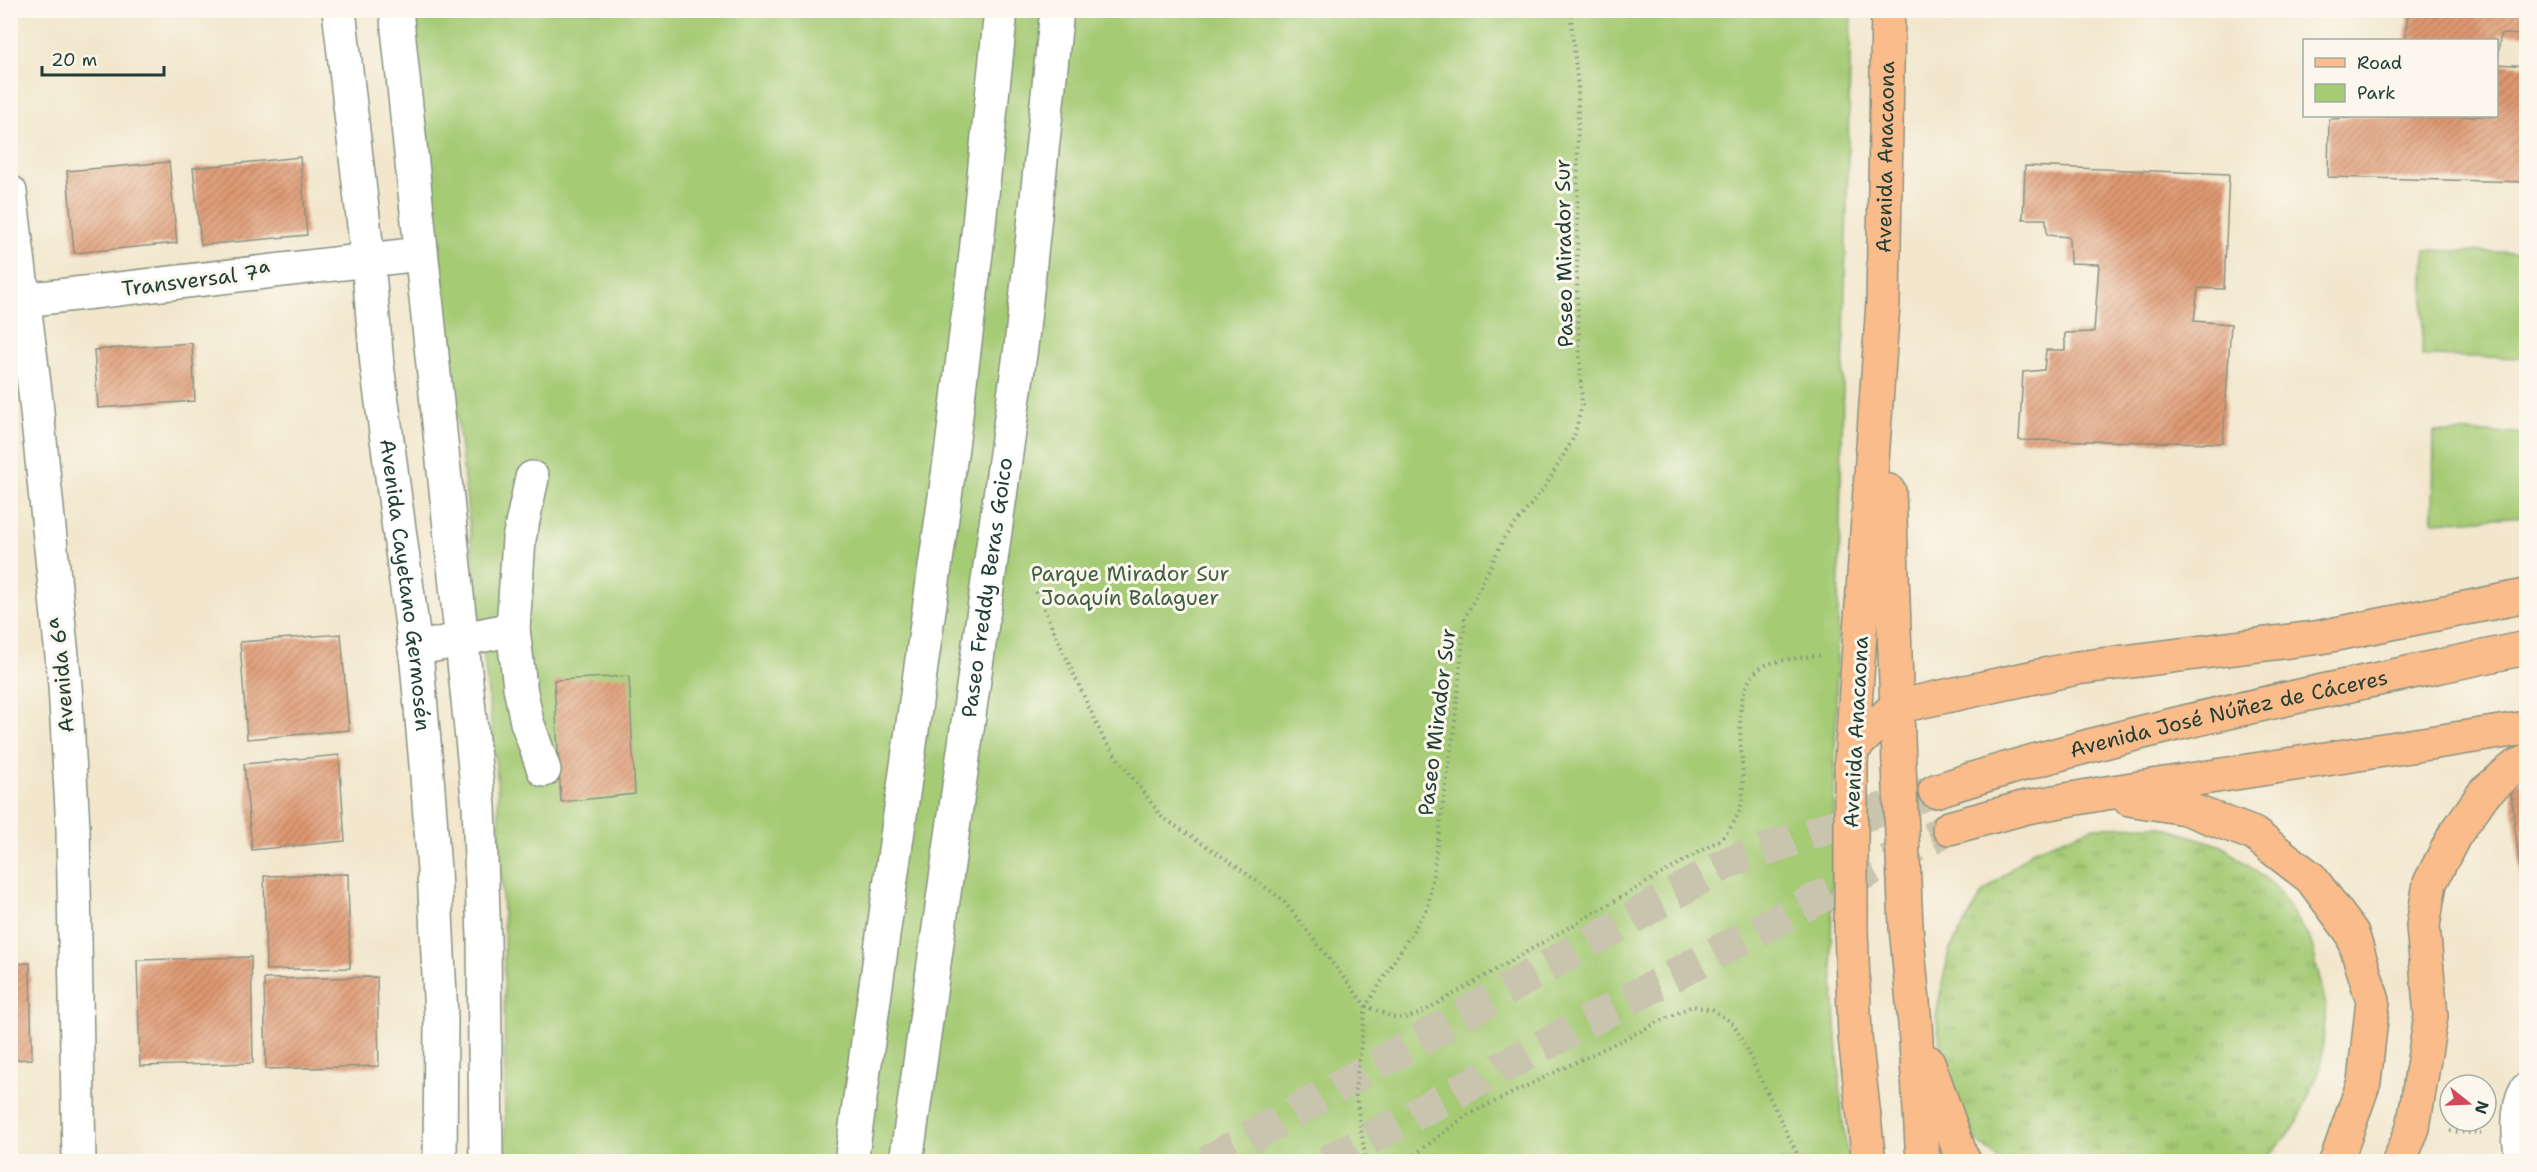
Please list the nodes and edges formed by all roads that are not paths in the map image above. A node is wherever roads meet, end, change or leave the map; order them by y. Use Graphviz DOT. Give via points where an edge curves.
graph roads {
  1 [pos="339,10"];
  2 [pos="396,10"];
  3 [pos="1001,10"];
  4 [pos="1057,10"];
  5 [pos="1888,10"];
  6 [pos="12,208"];
  7 [pos="420,254"];
  8 [pos="368,260"];
  9 [pos="24,300"];
  10 [pos="1883,303"];
  11 [pos="532,478"];
  12 [pos="2526,596"];
  13 [pos="513,629"];
  14 [pos="462,639"];
  15 [pos="2526,648"];
  16 [pos="415,650"];
  17 [pos="1895,707"];
  18 [pos="2526,728"];
  19 [pos="1852,755"];
  20 [pos="2526,762"];
  21 [pos="544,770"];
  22 [pos="1935,790"];
  23 [pos="2100,794"];
  24 [pos="1949,828"];
  25 [pos="1915,1024"];
  26 [pos="2526,1090"];
  27 [pos="2521,1149"];
  28 [pos="79,1161"];
  29 [pos="440,1161"];
  30 [pos="486,1161"];
  31 [pos="851,1161"];
  32 [pos="906,1161"];
  33 [pos="1869,1161"];
  34 [pos="1923,1161"];
  35 [pos="1965,1161"];
  36 [pos="2336,1161"];
  37 [pos="2399,1161"];
  1 -- 8 [label="street, Avenida Cayetano Germosén"];
  2 -- 7 [label="street"];
  3 -- 31 [label="street" via="954,435"];
  4 -- 32 [label="street, Paseo Freddy Beras Goico" via="1019,359"];
  5 -- 10 [label="main road, Avenida Anacaona"];
  6 -- 9 [label="street, Avenida 6ª"];
  7 -- 8 [label="street, Transversal 7ª"];
  7 -- 14 [label="street"];
  8 -- 9 [label="street, Transversal 7ª"];
  8 -- 16 [label="street, Avenida Cayetano Germosén" via="376,365"];
  9 -- 28 [label="street, Avenida 6ª" via="65,685 73,828"];
  10 -- 17 [label="main road, Avenida Anacaona"];
  10 -- 19 [label="main road, Avenida Anacaona"];
  11 -- 13 [label="street" via="519,539"];
  12 -- 17 [label="main road" via="2321,637 2077,668"];
  13 -- 14 [label="street"];
  13 -- 21 [label="street" via="527,722"];
  14 -- 16 [label="street"];
  14 -- 30 [label="street" via="479,806"];
  15 -- 22 [label="main road, Avenida José Núñez de Cáceres" via="2247,708 2016,764"];
  16 -- 29 [label="street, Avenida Cayetano Germosén" via="435,881 441,1018"];
  17 -- 19 [label="main road"];
  17 -- 25 [label="main road, Avenida Anacaona, bridge"];
  18 -- 23 [label="main road"];
  19 -- 33 [label="main road, Avenida Anacaona, bridge" via="1854,1037"];
  20 -- 37 [label="main road" via="2484,794 2454,836 2430,883 2423,926 2431,1016 2413,1128"];
  23 -- 24 [label="main road" via="2026,807"];
  23 -- 36 [label="main road" via="2185,808 2254,834 2311,878 2352,933 2373,1001 2364,1082"];
  25 -- 34 [label="main road, Avenida Anacaona"];
  25 -- 35 [label="main road"];
  26 -- 27 [label="street"];
}
